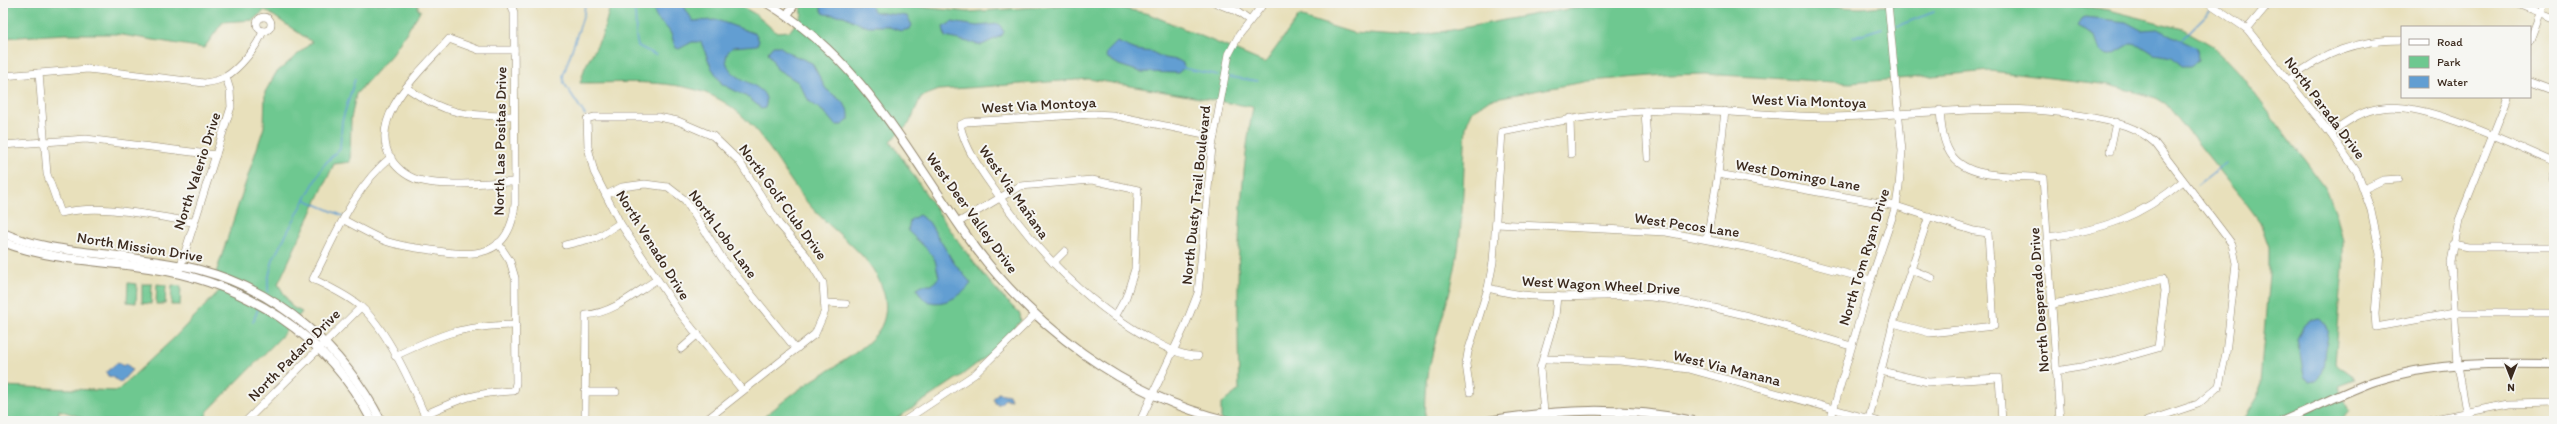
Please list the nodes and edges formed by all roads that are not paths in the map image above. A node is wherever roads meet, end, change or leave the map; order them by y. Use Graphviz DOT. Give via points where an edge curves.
graph roads {
  1 [pos="511,3"];
  2 [pos="767,3"];
  3 [pos="795,3"];
  4 [pos="1216,3"];
  5 [pos="1264,3"];
  6 [pos="1888,3"];
  7 [pos="2210,3"];
  8 [pos="2269,3"];
  9 [pos="2516,3"];
  10 [pos="2544,3"];
  11 [pos="2540,12"];
  12 [pos="787,15"];
  13 [pos="2554,18"];
  14 [pos="1250,21"];
  15 [pos="2247,29"];
  16 [pos="263,31"];
  17 [pos="2531,37"];
  18 [pos="2401,40"];
  19 [pos="514,50"];
  20 [pos="39,73"];
  21 [pos="3,76"];
  22 [pos="226,77"];
  23 [pos="2289,80"];
  24 [pos="2531,82"];
  25 [pos="407,88"];
  26 [pos="2554,91"];
  27 [pos="2508,98"];
  28 [pos="1724,110"];
  29 [pos="1940,110"];
  30 [pos="1645,111"];
  31 [pos="1899,114"];
  32 [pos="514,116"];
  33 [pos="1570,118"];
  34 [pos="587,119"];
  35 [pos="2116,122"];
  36 [pos="960,125"];
  37 [pos="2330,133"];
  38 [pos="1214,136"];
  39 [pos="2492,136"];
  40 [pos="44,142"];
  41 [pos="3,145"];
  42 [pos="2110,151"];
  43 [pos="1571,154"];
  44 [pos="216,155"];
  45 [pos="391,157"];
  46 [pos="1648,158"];
  47 [pos="2554,162"];
  48 [pos="1718,174"];
  49 [pos="2398,179"];
  50 [pos="2183,180"];
  51 [pos="514,182"];
  52 [pos="2364,189"];
  53 [pos="606,195"];
  54 [pos="999,197"];
  55 [pos="1896,206"];
  56 [pos="1929,216"];
  57 [pos="344,220"];
  58 [pos="193,222"];
  59 [pos="959,222"];
  60 [pos="620,224"];
  61 [pos="1496,224"];
  62 [pos="3,233"];
  63 [pos="2048,237"];
  64 [pos="1707,239"];
  65 [pos="3,242"];
  66 [pos="498,243"];
  67 [pos="2453,244"];
  68 [pos="565,245"];
  69 [pos="2554,247"];
  70 [pos="1065,251"];
  71 [pos="1053,263"];
  72 [pos="180,269"];
  73 [pos="1910,269"];
  74 [pos="1932,278"];
  75 [pos="656,280"];
  76 [pos="1870,280"];
  77 [pos="1488,288"];
  78 [pos="1557,296"];
  79 [pos="826,303"];
  80 [pos="846,304"];
  81 [pos="2053,304"];
  82 [pos="361,307"];
  83 [pos="2454,313"];
  84 [pos="2554,313"];
  85 [pos="1035,315"];
  86 [pos="1115,317"];
  87 [pos="1893,323"];
  88 [pos="516,325"];
  89 [pos="698,334"];
  90 [pos="322,346"];
  91 [pos="1851,346"];
  92 [pos="681,349"];
  93 [pos="796,350"];
  94 [pos="1174,350"];
  95 [pos="395,356"];
  96 [pos="1198,356"];
  97 [pos="1544,359"];
  98 [pos="2554,364"];
  99 [pos="2458,365"];
  100 [pos="1881,371"];
  101 [pos="2056,371"];
  102 [pos="742,390"];
  103 [pos="586,392"];
  104 [pos="616,392"];
  105 [pos="1470,392"];
  106 [pos="1153,394"];
  107 [pos="2554,403"];
  108 [pos="1834,409"];
  109 [pos="1620,410"];
  110 [pos="1544,412"];
  111 [pos="2469,417"];
  112 [pos="426,418"];
  113 [pos="1869,419"];
  114 [pos="246,421"];
  115 [pos="342,421"];
  116 [pos="350,421"];
  117 [pos="372,421"];
  118 [pos="381,421"];
  119 [pos="585,421"];
  120 [pos="705,421"];
  121 [pos="904,421"];
  122 [pos="1140,421"];
  123 [pos="1229,421"];
  124 [pos="1488,421"];
  125 [pos="1619,421"];
  126 [pos="1693,421"];
  127 [pos="1830,421"];
  128 [pos="1877,421"];
  129 [pos="2002,421"];
  130 [pos="2060,421"];
  131 [pos="2148,421"];
  132 [pos="2283,421"];
  133 [pos="2425,421"];
  1 -- 19 [label="street, North Las Positas Drive" via="514,13"];
  2 -- 12 [label="street, West Deer Valley Drive"];
  3 -- 12 [label="street"];
  4 -- 14 [label="street" via="1236,11"];
  5 -- 14 [label="street, North Dusty Trail Boulevard"];
  6 -- 31 [label="street, North Tom Ryan Drive"];
  7 -- 15 [label="street, North Parada Drive"];
  8 -- 15 [label="street"];
  9 -- 11 [label="street"];
  10 -- 11 [label="street"];
  11 -- 13 [label="street"];
  11 -- 17 [label="street"];
  12 -- 59 [label="street, West Deer Valley Drive" via="833,53 876,101"];
  14 -- 38 [label="street, North Dusty Trail Boulevard" via="1229,54"];
  15 -- 23 [label="street, North Parada Drive"];
  16 -- 22 [label="street" via="253,48"];
  18 -- 23 [label="street" via="2357,43 2311,64"];
  19 -- 25 [label="street" via="479,50 449,39"];
  19 -- 32 [label="street, North Las Positas Drive"];
  20 -- 21 [label="street"];
  20 -- 22 [label="street" via="88,69 204,83"];
  20 -- 40 [label="street"];
  22 -- 44 [label="street, North Valerio Drive" via="232,99 231,107"];
  23 -- 37 [label="street, North Parada Drive"];
  24 -- 26 [label="street"];
  25 -- 32 [label="street" via="428,103 453,113"];
  25 -- 45 [label="street" via="392,106 384,125 387,149"];
  27 -- 39 [label="street"];
  28 -- 30 [label="street, West Via Montoya"];
  28 -- 31 [label="street, West Via Montoya" via="1831,117"];
  28 -- 48 [label="street"];
  29 -- 31 [label="street, West Via Montoya"];
  29 -- 35 [label="street, West Via Montoya" via="2013,108 2075,114"];
  29 -- 63 [label="street, North Desperado Drive" via="1948,156 1980,173 2043,178"];
  30 -- 33 [label="street, West Via Montoya"];
  30 -- 46 [label="street"];
  31 -- 55 [label="street, North Tom Ryan Drive" via="1902,150"];
  32 -- 51 [label="street, North Las Positas Drive"];
  33 -- 43 [label="street"];
  33 -- 61 [label="street, West Via Montoya" via="1502,132"];
  34 -- 53 [label="street, North Venado Drive" via="588,147 594,172"];
  34 -- 79 [label="street, North Golf Club Drive" via="658,117 684,122 713,136 739,161 779,224 816,270 823,283"];
  35 -- 42 [label="street"];
  35 -- 50 [label="street, West Via Montoya" via="2143,132 2155,143"];
  36 -- 38 [label="street, West Via Montoya" via="971,122 1092,114"];
  36 -- 54 [label="street, West Via Mañana" via="972,158"];
  37 -- 39 [label="street" via="2354,117 2382,108 2416,108"];
  37 -- 52 [label="street, North Parada Drive" via="2357,172"];
  38 -- 94 [label="street, North Dusty Trail Boulevard" via="1204,213 1198,293"];
  39 -- 47 [label="street"];
  39 -- 67 [label="street" via="2459,220"];
  40 -- 41 [label="street"];
  40 -- 44 [label="street" via="86,139"];
  40 -- 58 [label="street" via="49,182 61,213 78,209 99,209"];
  44 -- 58 [label="street, North Valerio Drive"];
  45 -- 51 [label="street" via="401,170 423,182"];
  45 -- 57 [label="street" via="367,180"];
  48 -- 55 [label="street, West Domingo Lane"];
  48 -- 64 [label="street"];
  49 -- 52 [label="street" via="2383,180"];
  50 -- 63 [label="street" via="2150,206 2126,219 2078,233"];
  50 -- 131 [label="street, West Via Montoya" via="2227,235 2234,250 2236,263 2226,353 2219,386 2206,399"];
  51 -- 66 [label="street, North Las Positas Drive" via="512,220"];
  52 -- 83 [label="street, North Parada Drive" via="2380,254 2376,326"];
  53 -- 60 [label="street, North Venado Drive"];
  53 -- 93 [label="street, North Lobo Lane" via="622,187 645,184 668,187 685,200 722,258"];
  54 -- 59 [label="street"];
  54 -- 71 [label="street, West Via Mañana" via="1033,243"];
  54 -- 86 [label="street" via="1020,186 1067,181 1092,180 1138,190 1135,269 1126,297"];
  55 -- 56 [label="street, West Domingo Lane"];
  55 -- 76 [label="street, North Tom Ryan Drive"];
  56 -- 73 [label="street"];
  56 -- 87 [label="street, West Domingo Lane" via="1988,233 1994,326 1930,332"];
  57 -- 66 [label="street" via="394,243 449,253 478,254"];
  57 -- 82 [label="street" via="313,279"];
  58 -- 72 [label="street, North Valerio Drive"];
  59 -- 85 [label="street, West Deer Valley Drive" via="998,276"];
  60 -- 68 [label="street" via="598,237"];
  60 -- 75 [label="street, North Venado Drive"];
  61 -- 64 [label="street, West Pecos Lane" via="1658,232"];
  61 -- 77 [label="street"];
  62 -- 72 [label="street, North Mission Drive" via="44,246"];
  63 -- 81 [label="street, North Desperado Drive"];
  64 -- 76 [label="street, West Pecos Lane" via="1755,248"];
  65 -- 72 [label="street, North Mission Drive" via="52,256"];
  66 -- 88 [label="street" via="510,261 515,278"];
  67 -- 69 [label="street" via="2469,247"];
  67 -- 83 [label="street" via="2451,278"];
  70 -- 71 [label="street"];
  71 -- 86 [label="street, West Via Mañana" via="1075,285"];
  72 -- 90 [label="street, North Mission Drive" via="256,301"];
  73 -- 74 [label="street"];
  73 -- 87 [label="street"];
  75 -- 89 [label="street, North Venado Drive"];
  75 -- 103 [label="street" via="612,309 600,314 586,315"];
  76 -- 91 [label="street, North Tom Ryan Drive"];
  77 -- 78 [label="street, West Wagon Wheel Drive" via="1524,295"];
  77 -- 105 [label="street" via="1468,352 1466,364"];
  78 -- 91 [label="street, West Wagon Wheel Drive" via="1596,294 1689,302"];
  78 -- 97 [label="street" via="1555,317"];
  79 -- 80 [label="street"];
  79 -- 93 [label="street" via="823,318 815,334"];
  81 -- 101 [label="street, North Desperado Drive"];
  81 -- 101 [label="street" via="2107,294 2163,279 2165,291 2158,348 2105,363"];
  82 -- 90 [label="street, North Padaro Drive"];
  82 -- 95 [label="street" via="382,331"];
  83 -- 84 [label="street"];
  83 -- 99 [label="street"];
  85 -- 106 [label="street, West Deer Valley Drive" via="1086,356"];
  85 -- 121 [label="street" via="975,374"];
  86 -- 94 [label="street, West Via Mañana"];
  87 -- 100 [label="street"];
  88 -- 95 [label="street" via="484,325 455,330"];
  88 -- 112 [label="street" via="514,391 482,392 463,397"];
  89 -- 92 [label="street"];
  89 -- 102 [label="street, North Venado Drive"];
  90 -- 114 [label="street, North Padaro Drive"];
  90 -- 117 [label="street, North Mission Drive" via="356,393"];
  90 -- 118 [label="street, North Mission Drive" via="358,381"];
  91 -- 108 [label="street, North Tom Ryan Drive"];
  93 -- 102 [label="street"];
  94 -- 96 [label="street" via="1188,356"];
  94 -- 106 [label="street, North Dusty Trail Boulevard"];
  95 -- 112 [label="street"];
  97 -- 108 [label="street, West Via Manana" via="1620,361 1689,369"];
  97 -- 110 [label="street" via="1540,378"];
  98 -- 99 [label="street"];
  99 -- 111 [label="street"];
  99 -- 132 [label="street" via="2410,372 2375,381"];
  100 -- 113 [label="street"];
  100 -- 129 [label="street" via="1928,382 1999,378"];
  101 -- 130 [label="street, North Desperado Drive"];
  102 -- 120 [label="street"];
  103 -- 104 [label="street"];
  103 -- 119 [label="street"];
  106 -- 122 [label="street, North Dusty Trail Boulevard"];
  106 -- 123 [label="street, West Deer Valley Drive"];
  107 -- 111 [label="street" via="2508,404"];
  108 -- 113 [label="street, West Via Manana"];
  108 -- 127 [label="street, North Tom Ryan Drive"];
  109 -- 110 [label="street"];
  109 -- 125 [label="street"];
  109 -- 126 [label="street"];
  110 -- 124 [label="street"];
  111 -- 133 [label="street"];
  113 -- 128 [label="street, West Via Manana"];
  115 -- 116 [label="street"];
}
